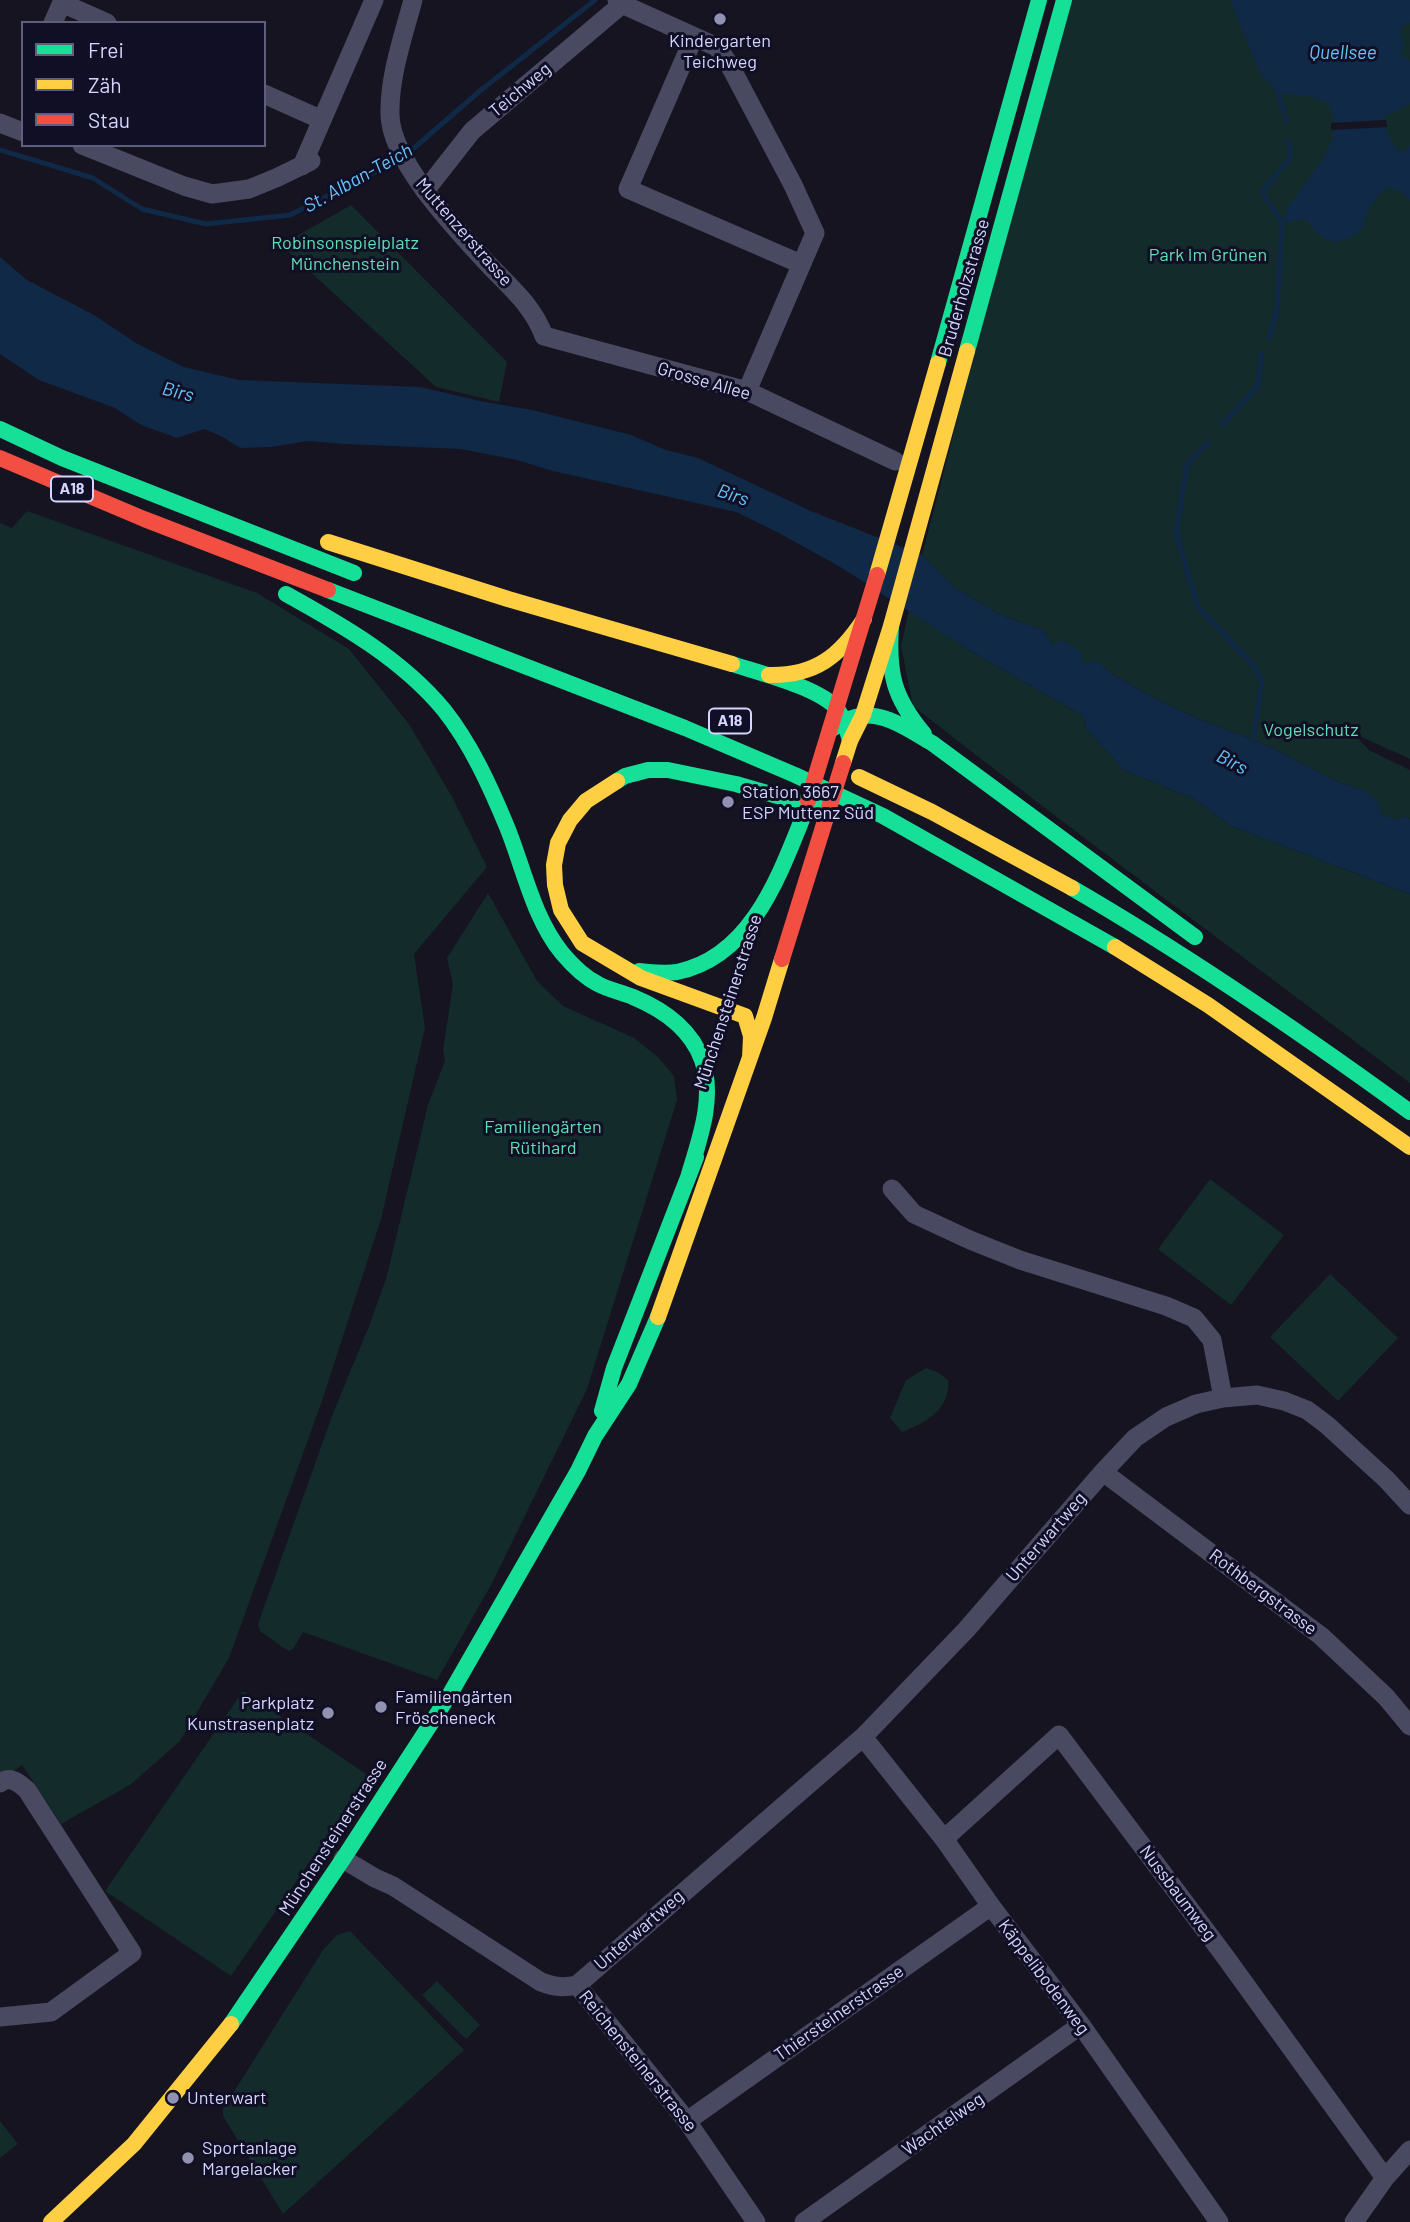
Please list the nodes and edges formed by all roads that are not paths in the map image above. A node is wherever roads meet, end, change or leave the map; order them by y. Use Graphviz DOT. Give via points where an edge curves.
graph roads {
  1 [pos="374,0"];
  2 [pos="413,0"];
  3 [pos="1039,0"];
  4 [pos="1064,0"];
  5 [pos="63,1"];
  6 [pos="622,1"];
  7 [pos="54,21"];
  8 [pos="103,21"];
  9 [pos="694,37"];
  10 [pos="266,95"];
  11 [pos="322,120"];
  12 [pos="0,123"];
  13 [pos="21,131"];
  14 [pos="87,147"];
  15 [pos="425,191"];
  16 [pos="801,264"];
  17 [pos="544,336"];
  18 [pos="747,391"];
  19 [pos="0,420"];
  20 [pos="0,429"];
  21 [pos="0,458"];
  22 [pos="895,461"];
  23 [pos="144,519"];
  24 [pos="268,522"];
  25 [pos="307,535"];
  26 [pos="366,577"];
  27 [pos="902,586"];
  28 [pos="864,619"];
  29 [pos="891,626"];
  30 [pos="762,674"];
  31 [pos="841,715"];
  32 [pos="863,715"];
  33 [pos="850,741"];
  34 [pos="932,743"];
  35 [pos="806,752"];
  36 [pos="840,815"];
  37 [pos="803,817"];
  38 [pos="865,825"];
  39 [pos="980,871"];
  40 [pos="777,911"];
  41 [pos="1205,944"];
  42 [pos="620,966"];
  43 [pos="1271,995"];
  44 [pos="638,1000"];
  45 [pos="766,1012"];
  46 [pos="744,1023"];
  47 [pos="750,1058"];
  48 [pos="724,1079"];
  49 [pos="1410,1107"];
  50 [pos="1410,1112"];
  51 [pos="1410,1147"];
  52 [pos="689,1174"];
  53 [pos="892,1189"];
  54 [pos="1223,1398"];
  55 [pos="595,1436"];
  56 [pos="1103,1472"];
  57 [pos="1410,1505"];
  58 [pos="1410,1726"];
  59 [pos="863,1737"];
  60 [pos="0,1783"];
  61 [pos="944,1839"];
  62 [pos="343,1859"];
  63 [pos="991,1906"];
  64 [pos="577,1985"];
  65 [pos="0,2017"];
  66 [pos="1081,2025"];
  67 [pos="687,2120"];
  68 [pos="1410,2150"];
  69 [pos="1385,2178"];
  70 [pos="51,2222"];
  71 [pos="756,2222"];
  72 [pos="804,2222"];
  73 [pos="1219,2222"];
  74 [pos="1354,2222"];
  1 -- 11 [label="street"];
  2 -- 15 [label="street, Muttenzerstrasse" via="392,87 390,117 396,142"];
  3 -- 28 [label="main road, Bruderholzstrasse"];
  4 -- 27 [label="main road, Bruderholzstrasse"];
  5 -- 7 [label="street"];
  5 -- 8 [label="street"];
  6 -- 9 [label="street"];
  6 -- 15 [label="street, Teichweg" via="472,131"];
  9 -- 16 [label="street" via="718,47 793,185 815,233"];
  9 -- 16 [label="street" via="628,189"];
  10 -- 11 [label="street"];
  11 -- 14 [label="street" via="307,163 249,189 212,194"];
  12 -- 13 [label="street"];
  15 -- 17 [label="street, Muttenzerstrasse" via="525,301"];
  16 -- 18 [label="street"];
  17 -- 18 [label="street, Grosse Allee"];
  18 -- 22 [label="street, Grosse Allee"];
  19 -- 24 [label="main road"];
  20 -- 26 [label="main road, A18" via="74,463"];
  21 -- 23 [label="main road, A18"];
  23 -- 39 [label="main road, A18" via="685,728 883,816"];
  23 -- 44 [label="main road" via="172,544 259,578 349,629 433,699 487,781 551,938 575,967 597,984"];
  25 -- 30 [label="main road"];
  27 -- 29 [label="main road, Münchensteinerstrasse"];
  28 -- 30 [label="main road" via="834,657 816,667 795,675"];
  28 -- 31 [label="main road"];
  29 -- 32 [label="main road, Münchensteinerstrasse"];
  29 -- 34 [label="main road" via="889,649 896,696"];
  30 -- 31 [label="main road" via="811,691"];
  31 -- 32 [label="main road"];
  31 -- 33 [label="main road"];
  31 -- 37 [label="main road, Münchensteinerstrasse" via="830,730"];
  32 -- 33 [label="main road, Münchensteinerstrasse"];
  32 -- 34 [label="main road" via="883,717"];
  33 -- 45 [label="main road, Münchensteinerstrasse"];
  34 -- 41 [label="main road"];
  35 -- 50 [label="main road" via="942,817 1086,895 1286,1023"];
  36 -- 42 [label="main road" via="736,784 668,770 625,776 586,801 558,843 555,885 561,909 582,943"];
  37 -- 40 [label="main road, Münchensteinerstrasse"];
  37 -- 42 [label="main road" via="772,891 751,925 717,956 678,971"];
  38 -- 39 [label="main road"];
  39 -- 51 [label="main road, A18" via="1208,1005"];
  42 -- 46 [label="main road"];
  43 -- 49 [label="main road"];
  44 -- 46 [label="main road"];
  44 -- 52 [label="main road" via="681,1029 702,1061 706,1106"];
  45 -- 46 [label="main road" via="758,1022"];
  45 -- 47 [label="main road, Münchensteinerstrasse"];
  46 -- 47 [label="main road" via="752,1041"];
  47 -- 55 [label="main road, Münchensteinerstrasse" via="663,1306 629,1384"];
  48 -- 52 [label="main road, Münchensteinerstrasse"];
  52 -- 55 [label="main road, Münchensteinerstrasse" via="614,1368"];
  53 -- 54 [label="street" via="914,1214 970,1240 1194,1318 1212,1340"];
  54 -- 56 [label="street, Unterwartweg" via="1166,1417 1135,1438"];
  54 -- 57 [label="street, Unterwartweg" via="1256,1395 1307,1410"];
  55 -- 62 [label="main road, Münchensteinerstrasse" via="450,1694"];
  56 -- 58 [label="street, Rothbergstrasse" via="1321,1636"];
  56 -- 59 [label="street, Unterwartweg" via="966,1630"];
  59 -- 61 [label="street, Käppelibodenweg"];
  59 -- 64 [label="street, Unterwartweg"];
  60 -- 65 [label="street" via="12,1779 27,1790 132,1953 51,2012"];
  61 -- 63 [label="street, Käppelibodenweg"];
  61 -- 69 [label="street, Nussbaumweg" via="1059,1735"];
  62 -- 64 [label="street, Reichensteinerstrasse" via="541,1982 563,1988"];
  62 -- 70 [label="main road, Münchensteinerstrasse" via="244,2007 168,2104 102,2178"];
  63 -- 66 [label="street, Käppelibodenweg"];
  63 -- 67 [label="street, Thiersteinerstrasse"];
  64 -- 67 [label="street, Reichensteinerstrasse"];
  66 -- 72 [label="street, Wachtelweg"];
  66 -- 73 [label="street, Käppelibodenweg"];
  67 -- 71 [label="street, Reichensteinerstrasse"];
  68 -- 69 [label="street"];
  69 -- 74 [label="street"];
}
